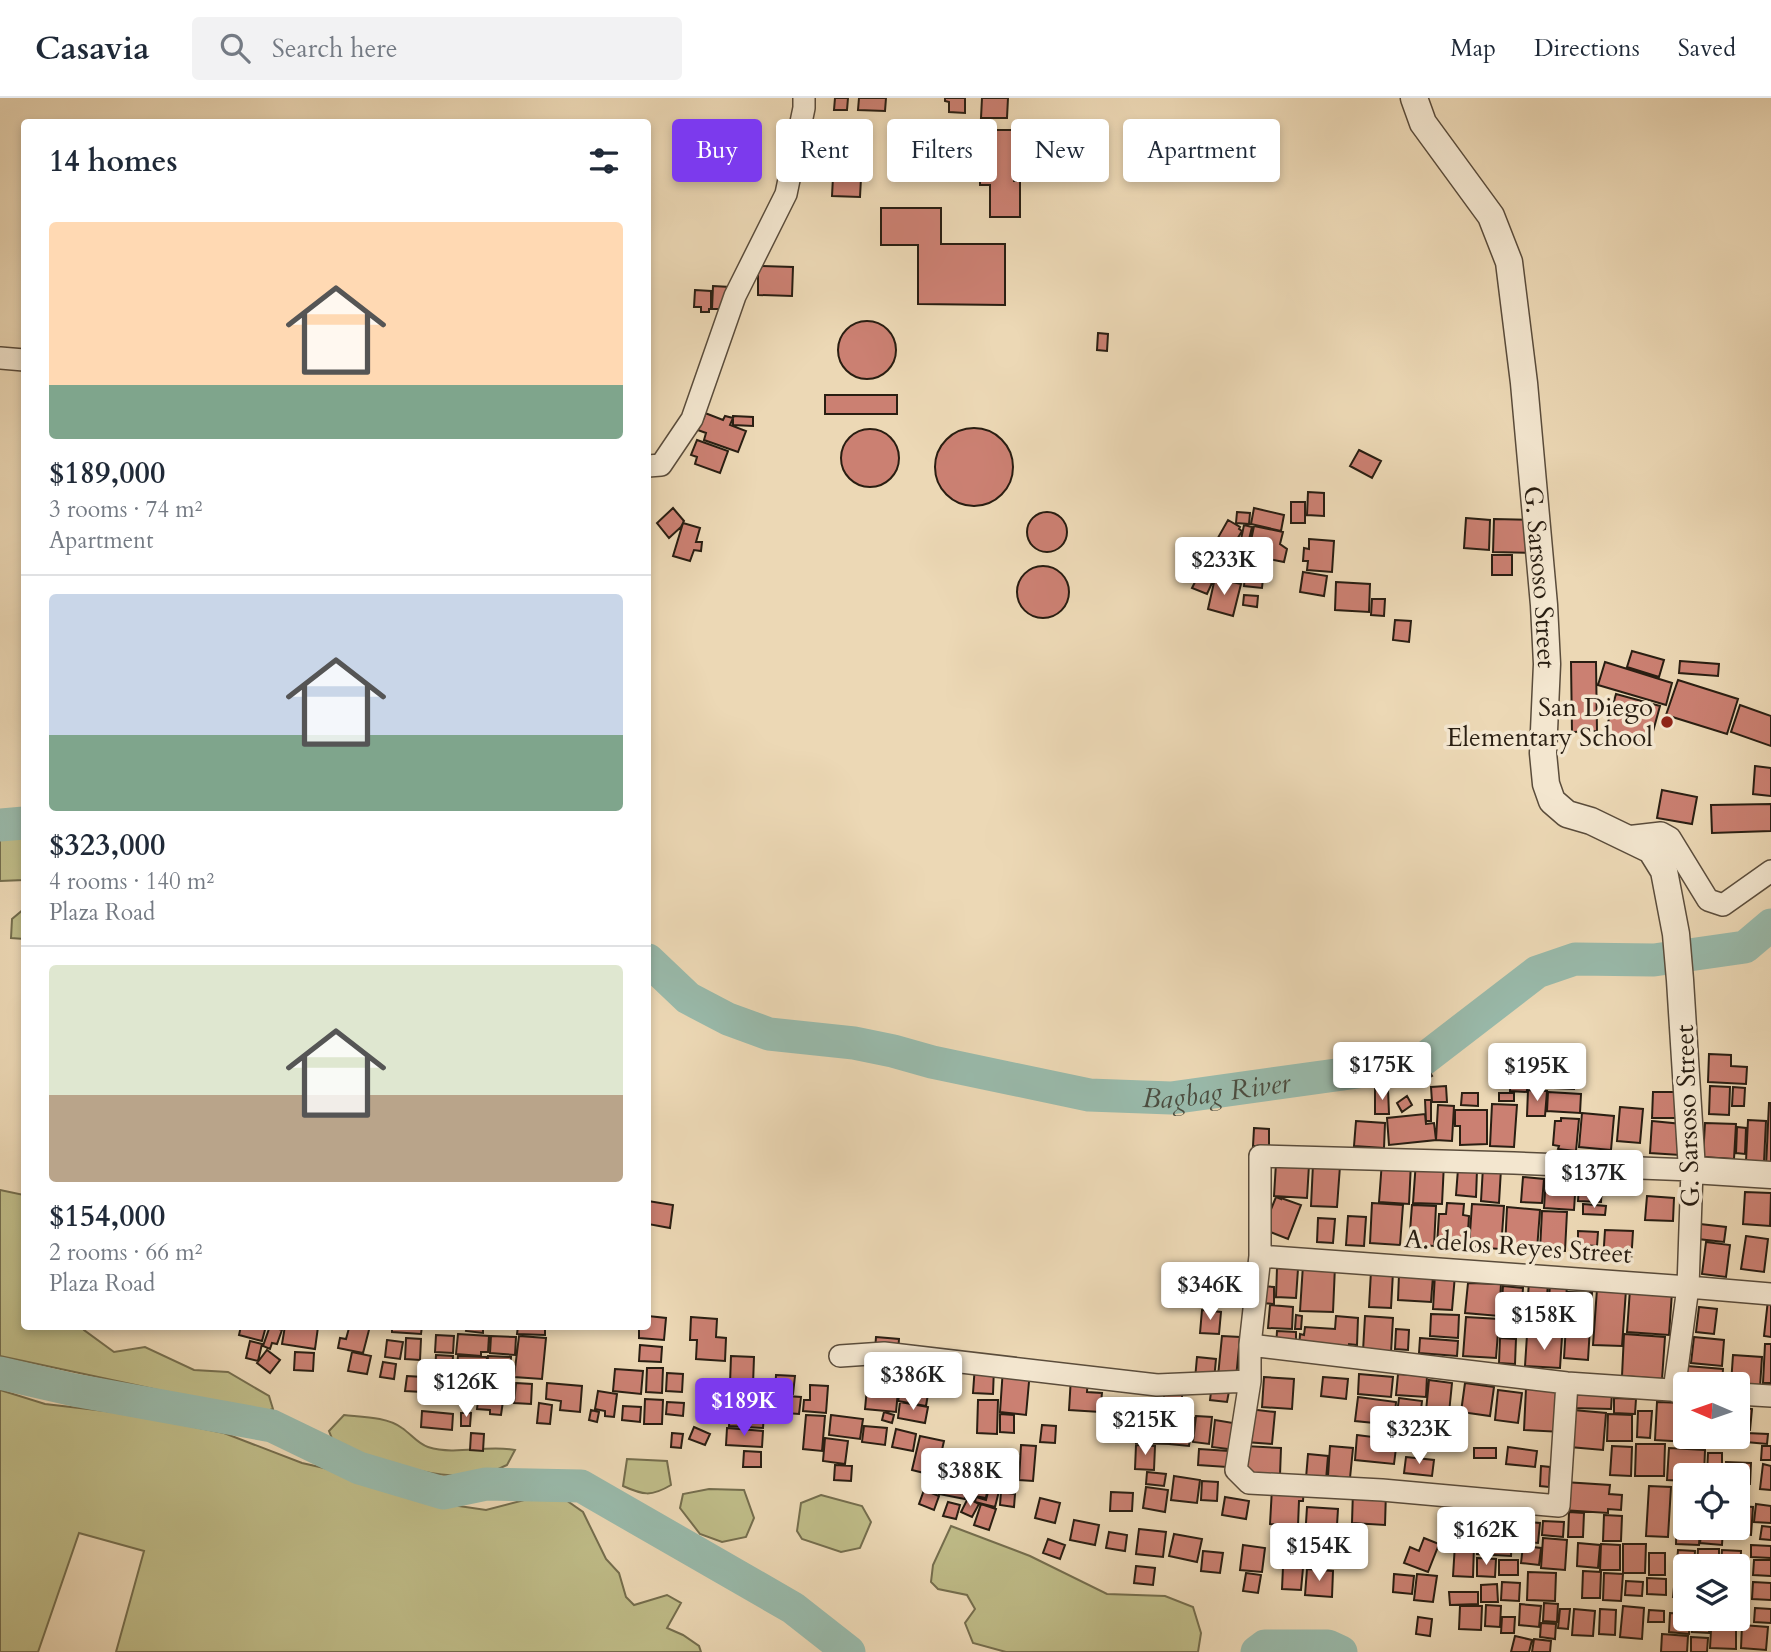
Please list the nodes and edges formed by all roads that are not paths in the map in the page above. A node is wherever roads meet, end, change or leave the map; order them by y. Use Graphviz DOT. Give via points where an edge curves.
graph roads {
  1 [pos="804,98"];
  2 [pos="1414,98"];
  3 [pos="0,358"];
  4 [pos="21,360"];
  5 [pos="651,466"];
  6 [pos="1626,837"];
  7 [pos="1771,871"];
  8 [pos="1692,1170"];
  9 [pos="1771,1175"];
  10 [pos="1260,1256"];
  11 [pos="1688,1287"];
  12 [pos="1771,1294"];
  13 [pos="1250,1345"];
  14 [pos="839,1356"];
  15 [pos="1681,1372"];
  16 [pos="1250,1381"];
  17 [pos="1567,1383"];
  18 [pos="1673,1391"];
  19 [pos="1750,1395"];
  20 [pos="1771,1396"];
  1 -- 5 [label="street" via="786,194 735,296 692,419 661,465"];
  2 -- 6 [label="street, G. Sarsoso Street" via="1423,123 1491,216 1509,262 1544,605 1546,784 1552,801 1567,814"];
  3 -- 4 [label="street"];
  6 -- 7 [label="street" via="1661,833 1670,838 1708,900 1723,905"];
  6 -- 8 [label="street, G. Sarsoso Street" via="1651,850 1664,871 1680,980"];
  8 -- 9 [label="street"];
  8 -- 10 [label="street" via="1260,1156"];
  8 -- 11 [label="street, G. Sarsoso Street"];
  10 -- 11 [label="street, A. delos Reyes Street"];
  10 -- 13 [label="street"];
  11 -- 12 [label="street, A. delos Reyes Street"];
  11 -- 15 [label="street, G. Sarsoso Street"];
  13 -- 16 [label="street"];
  13 -- 17 [label="street"];
  14 -- 16 [label="street" via="884,1353 1157,1385"];
  16 -- 17 [label="street" via="1236,1470 1250,1483 1559,1506"];
  17 -- 18 [label="street"];
  19 -- 20 [label="street"];
}
